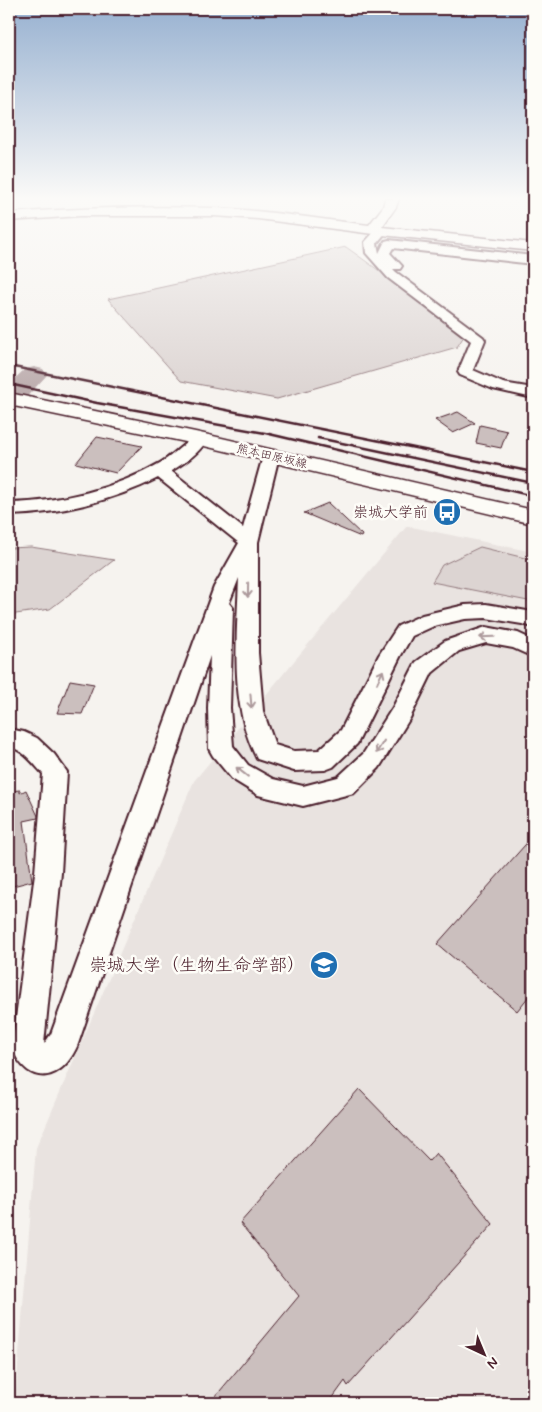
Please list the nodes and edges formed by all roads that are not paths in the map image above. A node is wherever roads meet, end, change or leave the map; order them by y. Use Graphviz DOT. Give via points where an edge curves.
graph roads {
  1 [pos="383,265"];
  2 [pos="395,265"];
  3 [pos="399,281"];
  4 [pos="533,394"];
  5 [pos="9,400"];
  6 [pos="200,439"];
  7 [pos="271,456"];
  8 [pos="158,470"];
  9 [pos="9,509"];
  10 [pos="533,517"];
  11 [pos="249,542"];
  12 [pos="224,587"];
  13 [pos="533,620"];
  14 [pos="533,648"];
  15 [pos="9,738"];
  1 -- 3 [label="street"];
  2 -- 3 [label="street" via="401,276"];
  3 -- 4 [label="street" via="478,340 465,372 483,382"];
  5 -- 6 [label="main road, 熊本田原坂線"];
  6 -- 7 [label="main road, 熊本田原坂線"];
  6 -- 8 [label="street" via="182,456"];
  7 -- 10 [label="main road, 熊本田原坂線"];
  7 -- 11 [label="street"];
  8 -- 9 [label="street" via="134,482 76,501 27,510"];
  8 -- 11 [label="street"];
  11 -- 12 [label="street"];
  11 -- 13 [label="street, one-way" via="246,653 252,712 265,752 294,761 325,760 349,737 405,632 429,620 465,612 486,611"];
  14 -- 12 [label="street, one-way" via="518,641 486,635 452,646 424,668 402,712 371,761 345,786 303,796 267,788 240,772 221,749 219,708"];
  12 -- 15 [label="street" via="63,1044 52,1059 37,1060 27,1048 48,873 55,772 42,756 17,738"];
}
